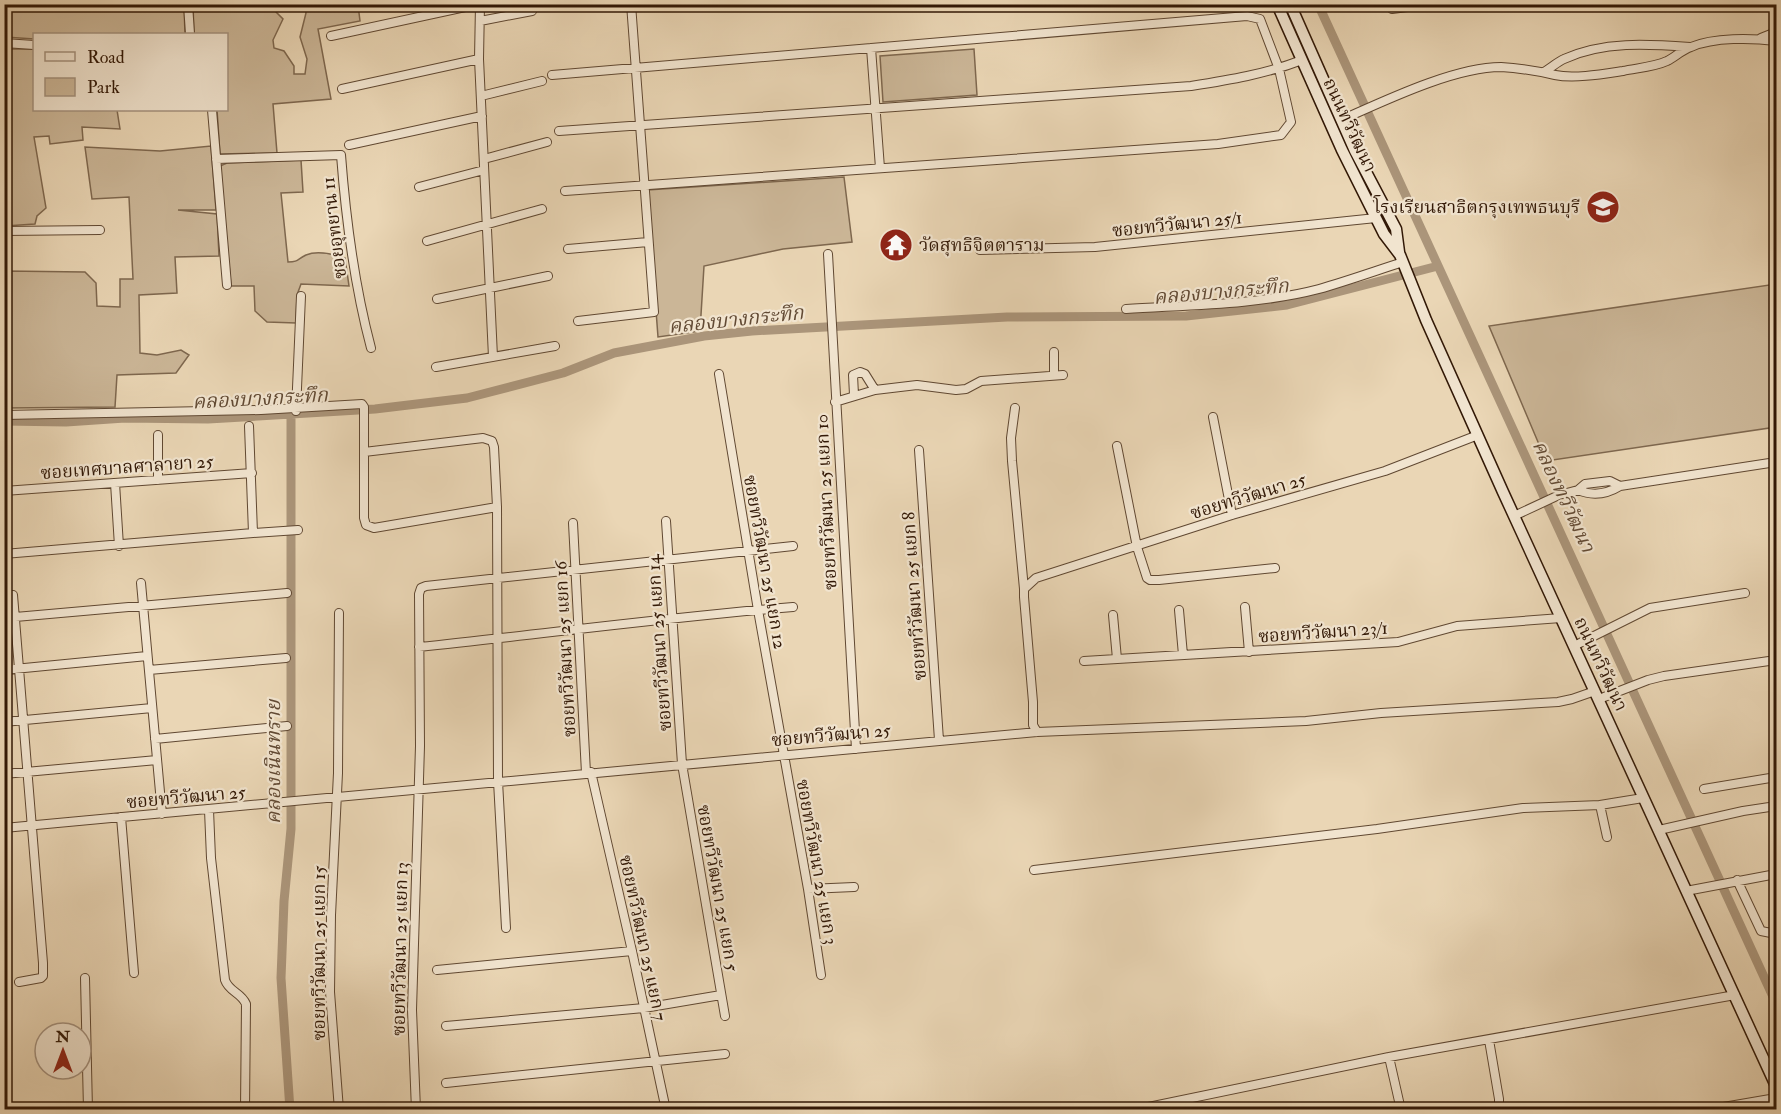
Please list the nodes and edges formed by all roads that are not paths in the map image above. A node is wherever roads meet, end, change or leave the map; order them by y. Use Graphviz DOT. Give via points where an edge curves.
graph roads {
  1 [pos="188,4"];
  2 [pos="480,4"];
  3 [pos="631,4"];
  4 [pos="1277,4"];
  5 [pos="1290,4"];
  6 [pos="1430,4"];
  7 [pos="1392,9"];
  8 [pos="532,11"];
  9 [pos="480,21"];
  10 [pos="1776,32"];
  11 [pos="190,33"];
  12 [pos="331,36"];
  13 [pos="1760,39"];
  14 [pos="1776,40"];
  15 [pos="4,43"];
  16 [pos="33,45"];
  17 [pos="1690,47"];
  18 [pos="871,48"];
  19 [pos="478,59"];
  20 [pos="1302,60"];
  21 [pos="636,68"];
  22 [pos="1279,69"];
  23 [pos="1544,72"];
  24 [pos="552,75"];
  25 [pos="542,81"];
  26 [pos="342,89"];
  27 [pos="480,96"];
  28 [pos="876,108"];
  29 [pos="212,111"];
  30 [pos="482,116"];
  31 [pos="1341,120"];
  32 [pos="639,125"];
  33 [pos="559,131"];
  34 [pos="547,142"];
  35 [pos="349,145"];
  36 [pos="216,159"];
  37 [pos="483,159"];
  38 [pos="880,168"];
  39 [pos="484,170"];
  40 [pos="644,185"];
  41 [pos="418,187"];
  42 [pos="565,191"];
  43 [pos="542,209"];
  44 [pos="1376,218"];
  45 [pos="487,225"];
  46 [pos="100,230"];
  47 [pos="4,231"];
  48 [pos="427,241"];
  49 [pos="648,242"];
  50 [pos="568,249"];
  51 [pos="980,250"];
  52 [pos="828,254"];
  53 [pos="1405,267"];
  54 [pos="548,276"];
  55 [pos="227,285"];
  56 [pos="490,288"];
  57 [pos="301,296"];
  58 [pos="437,299"];
  59 [pos="1126,309"];
  60 [pos="578,321"];
  61 [pos="555,346"];
  62 [pos="371,348"];
  63 [pos="1054,352"];
  64 [pos="493,357"];
  65 [pos="436,367"];
  66 [pos="719,374"];
  67 [pos="1054,375"];
  68 [pos="1064,375"];
  69 [pos="875,390"];
  70 [pos="854,395"];
  71 [pos="835,402"];
  72 [pos="1015,408"];
  73 [pos="296,409"];
  74 [pos="4,415"];
  75 [pos="1213,417"];
  76 [pos="249,426"];
  77 [pos="158,435"];
  78 [pos="1478,435"];
  79 [pos="1117,446"];
  80 [pos="919,450"];
  81 [pos="364,452"];
  82 [pos="1776,462"];
  83 [pos="252,473"];
  84 [pos="158,480"];
  85 [pos="115,483"];
  86 [pos="4,491"];
  87 [pos="498,507"];
  88 [pos="1232,515"];
  89 [pos="1514,516"];
  90 [pos="666,521"];
  91 [pos="573,523"];
  92 [pos="294,530"];
  93 [pos="253,533"];
  94 [pos="119,546"];
  95 [pos="793,546"];
  96 [pos="1137,547"];
  97 [pos="749,551"];
  98 [pos="4,554"];
  99 [pos="669,559"];
  100 [pos="1275,568"];
  101 [pos="576,570"];
  102 [pos="498,579"];
  103 [pos="141,583"];
  104 [pos="1024,589"];
  105 [pos="287,593"];
  106 [pos="1745,593"];
  107 [pos="13,595"];
  108 [pos="143,606"];
  109 [pos="1245,607"];
  110 [pos="793,608"];
  111 [pos="1179,609"];
  112 [pos="758,610"];
  113 [pos="339,613"];
  114 [pos="1113,615"];
  115 [pos="15,617"];
  116 [pos="4,618"];
  117 [pos="672,618"];
  118 [pos="1561,618"];
  119 [pos="579,630"];
  120 [pos="499,639"];
  121 [pos="1574,646"];
  122 [pos="419,648"];
  123 [pos="1249,652"];
  124 [pos="1183,655"];
  125 [pos="147,656"];
  126 [pos="286,658"];
  127 [pos="1117,659"];
  128 [pos="1776,660"];
  129 [pos="1084,661"];
  130 [pos="19,669"];
  131 [pos="4,670"];
  132 [pos="149,670"];
  133 [pos="1597,695"];
  134 [pos="152,708"];
  135 [pos="24,720"];
  136 [pos="4,722"];
  137 [pos="287,726"];
  138 [pos="1037,732"];
  139 [pos="155,739"];
  140 [pos="939,740"];
  141 [pos="856,749"];
  142 [pos="783,754"];
  143 [pos="157,760"];
  144 [pos="682,764"];
  145 [pos="28,772"];
  146 [pos="588,773"];
  147 [pos="4,774"];
  148 [pos="1776,777"];
  149 [pos="498,781"];
  150 [pos="418,788"];
  151 [pos="1704,789"];
  152 [pos="336,796"];
  153 [pos="1643,798"];
  154 [pos="1600,805"];
  155 [pos="1776,806"];
  156 [pos="209,810"];
  157 [pos="162,814"];
  158 [pos="121,818"];
  159 [pos="32,825"];
  160 [pos="4,828"];
  161 [pos="1659,830"];
  162 [pos="1607,837"];
  163 [pos="1034,870"];
  164 [pos="1776,874"];
  165 [pos="1735,880"];
  166 [pos="854,887"];
  167 [pos="808,889"];
  168 [pos="1686,891"];
  169 [pos="506,928"];
  170 [pos="1776,934"];
  171 [pos="632,951"];
  172 [pos="437,970"];
  173 [pos="134,973"];
  174 [pos="821,975"];
  175 [pos="85,978"];
  176 [pos="20,982"];
  177 [pos="721,995"];
  178 [pos="1735,995"];
  179 [pos="644,1008"];
  180 [pos="725,1016"];
  181 [pos="446,1026"];
  182 [pos="1489,1040"];
  183 [pos="725,1054"];
  184 [pos="1389,1056"];
  185 [pos="655,1062"];
  186 [pos="446,1083"];
  187 [pos="1776,1086"];
  188 [pos="1776,1098"];
  189 [pos="88,1110"];
  190 [pos="245,1110"];
  191 [pos="339,1110"];
  192 [pos="416,1110"];
  193 [pos="666,1110"];
  194 [pos="1134,1110"];
  195 [pos="1401,1110"];
  196 [pos="1485,1110"];
  197 [pos="1706,1110"];
  1 -- 11 [label="street"];
  2 -- 9 [label="street"];
  2 -- 12 [label="street"];
  3 -- 21 [label="street"];
  4 -- 20 [label="main road, ถนนทวีวัฒนา"];
  5 -- 31 [label="main road, ถนนทวีวัฒนา"];
  6 -- 7 [label="street"];
  8 -- 9 [label="street"];
  9 -- 19 [label="street"];
  10 -- 13 [label="street"];
  13 -- 14 [label="street"];
  13 -- 17 [label="street"];
  15 -- 16 [label="street"];
  17 -- 23 [label="street" via="1667,61 1620,71 1567,76"];
  17 -- 23 [label="street" via="1618,45 1562,59"];
  18 -- 21 [label="street"];
  18 -- 22 [label="street" via="1247,16 1260,19"];
  18 -- 28 [label="street"];
  19 -- 26 [label="street"];
  19 -- 27 [label="street"];
  20 -- 22 [label="street"];
  20 -- 44 [label="main road, ถนนทวีวัฒนา"];
  21 -- 24 [label="street"];
  21 -- 32 [label="street"];
  22 -- 28 [label="street" via="1191,86"];
  22 -- 38 [label="street" via="1291,122 1281,135 1218,144"];
  23 -- 31 [label="street" via="1481,69 1393,97"];
  25 -- 27 [label="street"];
  27 -- 30 [label="street"];
  28 -- 32 [label="street"];
  28 -- 38 [label="street"];
  29 -- 36 [label="street"];
  30 -- 35 [label="street"];
  30 -- 37 [label="street"];
  31 -- 53 [label="main road, ถนนทวีวัฒนา" via="1396,229"];
  32 -- 33 [label="street"];
  32 -- 40 [label="street"];
  34 -- 37 [label="street"];
  36 -- 55 [label="street"];
  36 -- 62 [label="street, ซอยอุทยาน 11" via="341,155 354,273"];
  37 -- 39 [label="street"];
  38 -- 40 [label="street"];
  39 -- 41 [label="street"];
  39 -- 45 [label="street"];
  40 -- 42 [label="street"];
  40 -- 49 [label="street"];
  43 -- 45 [label="street"];
  44 -- 51 [label="street, ซอยทวีวัฒนา 25/1" via="1095,247"];
  44 -- 53 [label="main road, ถนนทวีวัฒนา"];
  45 -- 48 [label="street"];
  45 -- 56 [label="street"];
  46 -- 47 [label="street"];
  49 -- 50 [label="street"];
  49 -- 60 [label="street" via="654,312"];
  52 -- 71 [label="street, ซอยทวีวัฒนา 25 แยก 10"];
  53 -- 59 [label="street" via="1318,289 1246,300"];
  53 -- 78 [label="main road, ถนนทวีวัฒนา"];
  54 -- 56 [label="street"];
  56 -- 58 [label="street"];
  56 -- 64 [label="street"];
  57 -- 73 [label="street"];
  61 -- 64 [label="street"];
  63 -- 67 [label="street"];
  64 -- 65 [label="street"];
  66 -- 97 [label="street, ซอยทวีวัฒนา 25 แยก 12"];
  67 -- 68 [label="street"];
  67 -- 69 [label="street" via="981,381 956,390 917,385"];
  69 -- 70 [label="street"];
  69 -- 70 [label="street" via="860,372 854,375"];
  70 -- 71 [label="street"];
  71 -- 141 [label="street, ซอยทวีวัฒนา 25 แยก 10"];
  72 -- 104 [label="street" via="1012,461"];
  73 -- 74 [label="street"];
  73 -- 81 [label="street" via="362,404"];
  75 -- 88 [label="street"];
  76 -- 83 [label="street"];
  77 -- 84 [label="street"];
  78 -- 88 [label="street, ซอยทวีวัฒนา 25" via="1385,471"];
  78 -- 89 [label="main road, ถนนทวีวัฒนา"];
  79 -- 96 [label="street"];
  80 -- 140 [label="street, ซอยทวีวัฒนา 25 แยก 8"];
  81 -- 87 [label="street" via="488,438 494,447"];
  81 -- 87 [label="street" via="366,525 374,528"];
  82 -- 89 [label="street" via="1620,486 1610,481 1585,484"];
  83 -- 84 [label="street, ซอยเทศบาลศาลายา 25"];
  83 -- 93 [label="street"];
  84 -- 85 [label="street, ซอยเทศบาลศาลายา 25"];
  85 -- 86 [label="street, ซอยเทศบาลศาลายา 25"];
  85 -- 94 [label="street"];
  87 -- 102 [label="street"];
  88 -- 96 [label="street, ซอยทวีวัฒนา 25"];
  89 -- 118 [label="main road, ถนนทวีวัฒนา"];
  90 -- 99 [label="street, ซอยทวีวัฒนา 25 แยก 14"];
  91 -- 101 [label="street, ซอยทวีวัฒนา 25 แยก 16"];
  92 -- 93 [label="street"];
  93 -- 94 [label="street"];
  94 -- 98 [label="street"];
  95 -- 97 [label="street"];
  96 -- 100 [label="street" via="1143,571 1150,580"];
  96 -- 104 [label="street, ซอยทวีวัฒนา 25" via="1036,578"];
  97 -- 99 [label="street"];
  97 -- 112 [label="street, ซอยทวีวัฒนา 25 แยก 12"];
  99 -- 101 [label="street"];
  99 -- 117 [label="street, ซอยทวีวัฒนา 25 แยก 14"];
  101 -- 102 [label="street"];
  101 -- 119 [label="street, ซอยทวีวัฒนา 25 แยก 16"];
  102 -- 120 [label="street"];
  102 -- 122 [label="street, ซอยทวีวัฒนา 25 แยก 13" via="421,588"];
  103 -- 108 [label="street"];
  104 -- 138 [label="street" via="1033,725"];
  105 -- 108 [label="street"];
  106 -- 121 [label="street" via="1650,608"];
  107 -- 115 [label="street"];
  108 -- 115 [label="street"];
  108 -- 125 [label="street"];
  109 -- 123 [label="street"];
  110 -- 112 [label="street"];
  111 -- 124 [label="street"];
  112 -- 117 [label="street"];
  112 -- 142 [label="street, ซอยทวีวัฒนา 25 แยก 12"];
  113 -- 152 [label="street, ซอยทวีวัฒนา 25 แยก 15"];
  114 -- 127 [label="street"];
  115 -- 116 [label="street"];
  115 -- 130 [label="street"];
  117 -- 119 [label="street"];
  117 -- 144 [label="street, ซอยทวีวัฒนา 25 แยก 14"];
  118 -- 121 [label="main road, ถนนทวีวัฒนา"];
  118 -- 123 [label="street, ซอยทวีวัฒนา 23/1" via="1457,626 1398,642"];
  119 -- 120 [label="street"];
  119 -- 146 [label="street, ซอยทวีวัฒนา 25 แยก 16"];
  120 -- 122 [label="street"];
  120 -- 149 [label="street"];
  121 -- 133 [label="main road, ถนนทวีวัฒนา"];
  122 -- 150 [label="street, ซอยทวีวัฒนา 25 แยก 13"];
  123 -- 124 [label="street, ซอยทวีวัฒนา 23/1"];
  124 -- 127 [label="street, ซอยทวีวัฒนา 23/1"];
  125 -- 130 [label="street"];
  125 -- 132 [label="street"];
  126 -- 132 [label="street"];
  127 -- 129 [label="street, ซอยทวีวัฒนา 23/1"];
  128 -- 133 [label="street, ซอยทวีวัฒนา 25" via="1682,672"];
  130 -- 131 [label="street"];
  130 -- 135 [label="street"];
  132 -- 134 [label="street"];
  133 -- 138 [label="street, ซอยทวีวัฒนา 25" via="1558,702 1306,721"];
  133 -- 153 [label="main road, ถนนทวีวัฒนา"];
  134 -- 135 [label="street"];
  134 -- 139 [label="street"];
  135 -- 136 [label="street"];
  135 -- 145 [label="street"];
  137 -- 139 [label="street"];
  138 -- 140 [label="street, ซอยทวีวัฒนา 25"];
  139 -- 143 [label="street"];
  140 -- 141 [label="street, ซอยทวีวัฒนา 25"];
  141 -- 142 [label="street, ซอยทวีวัฒนา 25"];
  142 -- 144 [label="street, ซอยทวีวัฒนา 25"];
  142 -- 167 [label="street, ซอยทวีวัฒนา 25 แยก 3"];
  143 -- 145 [label="street"];
  143 -- 157 [label="street"];
  144 -- 146 [label="street, ซอยทวีวัฒนา 25"];
  144 -- 177 [label="street, ซอยทวีวัฒนา 25 แยก 5"];
  145 -- 147 [label="street"];
  145 -- 159 [label="street"];
  146 -- 149 [label="street, ซอยทวีวัฒนา 25"];
  146 -- 171 [label="street, ซอยทวีวัฒนา 25 แยก 7"];
  148 -- 151 [label="street"];
  149 -- 150 [label="street, ซอยทวีวัฒนา 25"];
  149 -- 169 [label="street"];
  150 -- 152 [label="street, ซอยทวีวัฒนา 25"];
  150 -- 192 [label="street, ซอยทวีวัฒนา 25 แยก 13" via="412,1010"];
  152 -- 156 [label="street, ซอยทวีวัฒนา 25"];
  152 -- 191 [label="street, ซอยทวีวัฒนา 25 แยก 15" via="330,1004"];
  153 -- 154 [label="street"];
  153 -- 161 [label="main road, ถนนทวีวัฒนา"];
  154 -- 162 [label="street"];
  154 -- 163 [label="street" via="1523,808"];
  155 -- 161 [label="street"];
  156 -- 157 [label="street, ซอยทวีวัฒนา 25"];
  156 -- 190 [label="street" via="225,980 227,987 246,1004"];
  157 -- 158 [label="street, ซอยทวีวัฒนา 25"];
  158 -- 159 [label="street, ซอยทวีวัฒนา 25"];
  158 -- 173 [label="street"];
  159 -- 160 [label="street, ซอยทวีวัฒนา 25"];
  159 -- 176 [label="street" via="43,976"];
  161 -- 168 [label="main road, ถนนทวีวัฒนา"];
  164 -- 165 [label="street"];
  165 -- 168 [label="street"];
  165 -- 170 [label="street" via="1761,931"];
  166 -- 167 [label="street"];
  167 -- 174 [label="street, ซอยทวีวัฒนา 25 แยก 3"];
  168 -- 178 [label="main road, ถนนทวีวัฒนา"];
  171 -- 172 [label="street"];
  171 -- 179 [label="street, ซอยทวีวัฒนา 25 แยก 7"];
  175 -- 189 [label="street"];
  177 -- 179 [label="street"];
  177 -- 180 [label="street, ซอยทวีวัฒนา 25 แยก 5"];
  178 -- 182 [label="street"];
  178 -- 187 [label="main road, ถนนทวีวัฒนา"];
  179 -- 181 [label="street"];
  179 -- 185 [label="street, ซอยทวีวัฒนา 25 แยก 7"];
  182 -- 184 [label="street"];
  182 -- 196 [label="street" via="1499,1106"];
  183 -- 185 [label="street"];
  184 -- 194 [label="street"];
  184 -- 195 [label="street"];
  185 -- 186 [label="street"];
  185 -- 193 [label="street, ซอยทวีวัฒนา 25 แยก 7"];
  188 -- 197 [label="street"];
}
